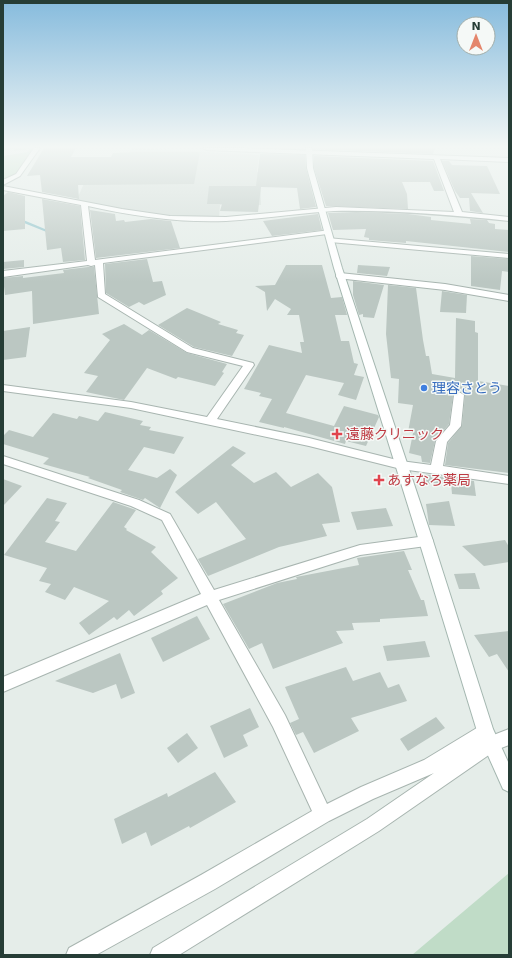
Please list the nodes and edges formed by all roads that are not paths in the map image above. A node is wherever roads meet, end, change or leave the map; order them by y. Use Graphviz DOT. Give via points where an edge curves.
graph roads {
  1 [pos="33,193"];
  2 [pos="316,193"];
  3 [pos="451,193"];
  4 [pos="84,204"];
  5 [pos="321,210"];
  6 [pos="459,214"];
  7 [pos="509,219"];
  8 [pos="328,236"];
  9 [pos="509,256"];
  10 [pos="95,263"];
  11 [pos="3,274"];
  12 [pos="340,276"];
  13 [pos="509,298"];
  14 [pos="3,388"];
  15 [pos="458,395"];
  16 [pos="209,422"];
  17 [pos="3,460"];
  18 [pos="401,465"];
  19 [pos="436,470"];
  20 [pos="509,480"];
  21 [pos="426,541"];
  22 [pos="210,597"];
  23 [pos="3,685"];
  24 [pos="509,736"];
  25 [pos="488,738"];
  26 [pos="509,783"];
  27 [pos="323,814"];
  28 [pos="76,955"];
  29 [pos="160,955"];
  1 -- 4 [label="street"];
  2 -- 5 [label="street"];
  3 -- 6 [label="street"];
  4 -- 5 [label="street" via="195,220"];
  4 -- 10 [label="street"];
  5 -- 6 [label="street"];
  5 -- 8 [label="street"];
  6 -- 7 [label="street"];
  8 -- 9 [label="street"];
  8 -- 10 [label="street"];
  8 -- 12 [label="street"];
  10 -- 11 [label="street"];
  10 -- 16 [label="street" via="101,295 190,350 249,365"];
  12 -- 13 [label="street" via="445,287"];
  12 -- 18 [label="street"];
  14 -- 16 [label="street" via="131,405"];
  15 -- 19 [label="street" via="455,426 442,441"];
  16 -- 18 [label="street" via="309,442"];
  17 -- 22 [label="street" via="135,503 166,516"];
  18 -- 19 [label="street"];
  18 -- 21 [label="street"];
  19 -- 20 [label="street"];
  21 -- 22 [label="street" via="360,550"];
  21 -- 25 [label="street"];
  22 -- 23 [label="street"];
  22 -- 27 [label="street" via="279,721"];
  24 -- 25 [label="street"];
  25 -- 26 [label="street"];
  25 -- 27 [label="street"];
  25 -- 29 [label="street" via="373,825"];
  27 -- 28 [label="street" via="208,882"];
}
